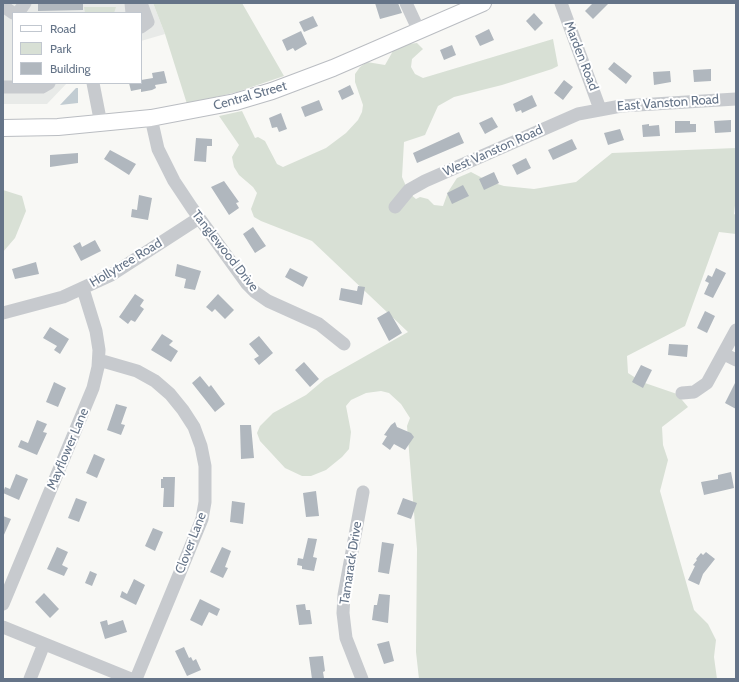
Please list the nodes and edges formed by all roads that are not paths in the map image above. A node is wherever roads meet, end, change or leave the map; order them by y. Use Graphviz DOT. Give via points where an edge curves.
graph roads {
  1 [pos="25,3"];
  2 [pos="141,3"];
  3 [pos="406,3"];
  4 [pos="482,3"];
  5 [pos="561,3"];
  6 [pos="3,6"];
  7 [pos="12,12"];
  8 [pos="19,12"];
  9 [pos="142,26"];
  10 [pos="419,31"];
  11 [pos="47,84"];
  12 [pos="93,84"];
  13 [pos="3,87"];
  14 [pos="736,99"];
  15 [pos="600,109"];
  16 [pos="151,118"];
  17 [pos="101,124"];
  18 [pos="3,128"];
  19 [pos="395,207"];
  20 [pos="199,218"];
  21 [pos="83,288"];
  22 [pos="3,313"];
  23 [pos="736,330"];
  24 [pos="344,344"];
  25 [pos="724,354"];
  26 [pos="99,360"];
  27 [pos="736,360"];
  28 [pos="682,393"];
  29 [pos="363,492"];
  30 [pos="3,604"];
  31 [pos="3,627"];
  32 [pos="44,644"];
  33 [pos="30,679"];
  34 [pos="131,679"];
  35 [pos="136,679"];
  36 [pos="362,679"];
  1 -- 8 [label="street"];
  2 -- 9 [label="street" via="148,22"];
  3 -- 10 [label="street"];
  4 -- 10 [label="main road, Central Street"];
  5 -- 15 [label="street, Marden Road"];
  6 -- 7 [label="street"];
  10 -- 16 [label="main road, Central Street" via="272,91 195,111"];
  11 -- 13 [label="street" via="42,87"];
  12 -- 17 [label="street"];
  14 -- 15 [label="street, East Vanston Road"];
  15 -- 19 [label="street, West Vanston Road" via="569,117 425,181 409,190"];
  16 -- 17 [label="main road, Central Street"];
  16 -- 20 [label="street, Tanglewood Drive" via="158,149 165,164"];
  17 -- 18 [label="main road, Central Street"];
  20 -- 21 [label="street, Hollytree Road" via="111,275"];
  20 -- 24 [label="street, Tanglewood Drive" via="255,292 284,309 320,324"];
  21 -- 22 [label="street, Hollytree Road" via="63,297"];
  21 -- 26 [label="street, Mayflower Lane" via="96,331"];
  23 -- 25 [label="street"];
  25 -- 27 [label="street"];
  25 -- 28 [label="street" via="707,383 694,392"];
  26 -- 30 [label="street, Mayflower Lane" via="88,403"];
  26 -- 35 [label="street, Clover Lane" via="137,371 170,394 194,427 205,466 206,502 202,519"];
  29 -- 36 [label="street, Tamarack Drive" via="343,613 346,638"];
  31 -- 32 [label="street"];
  32 -- 33 [label="street"];
  32 -- 34 [label="street"];
}
